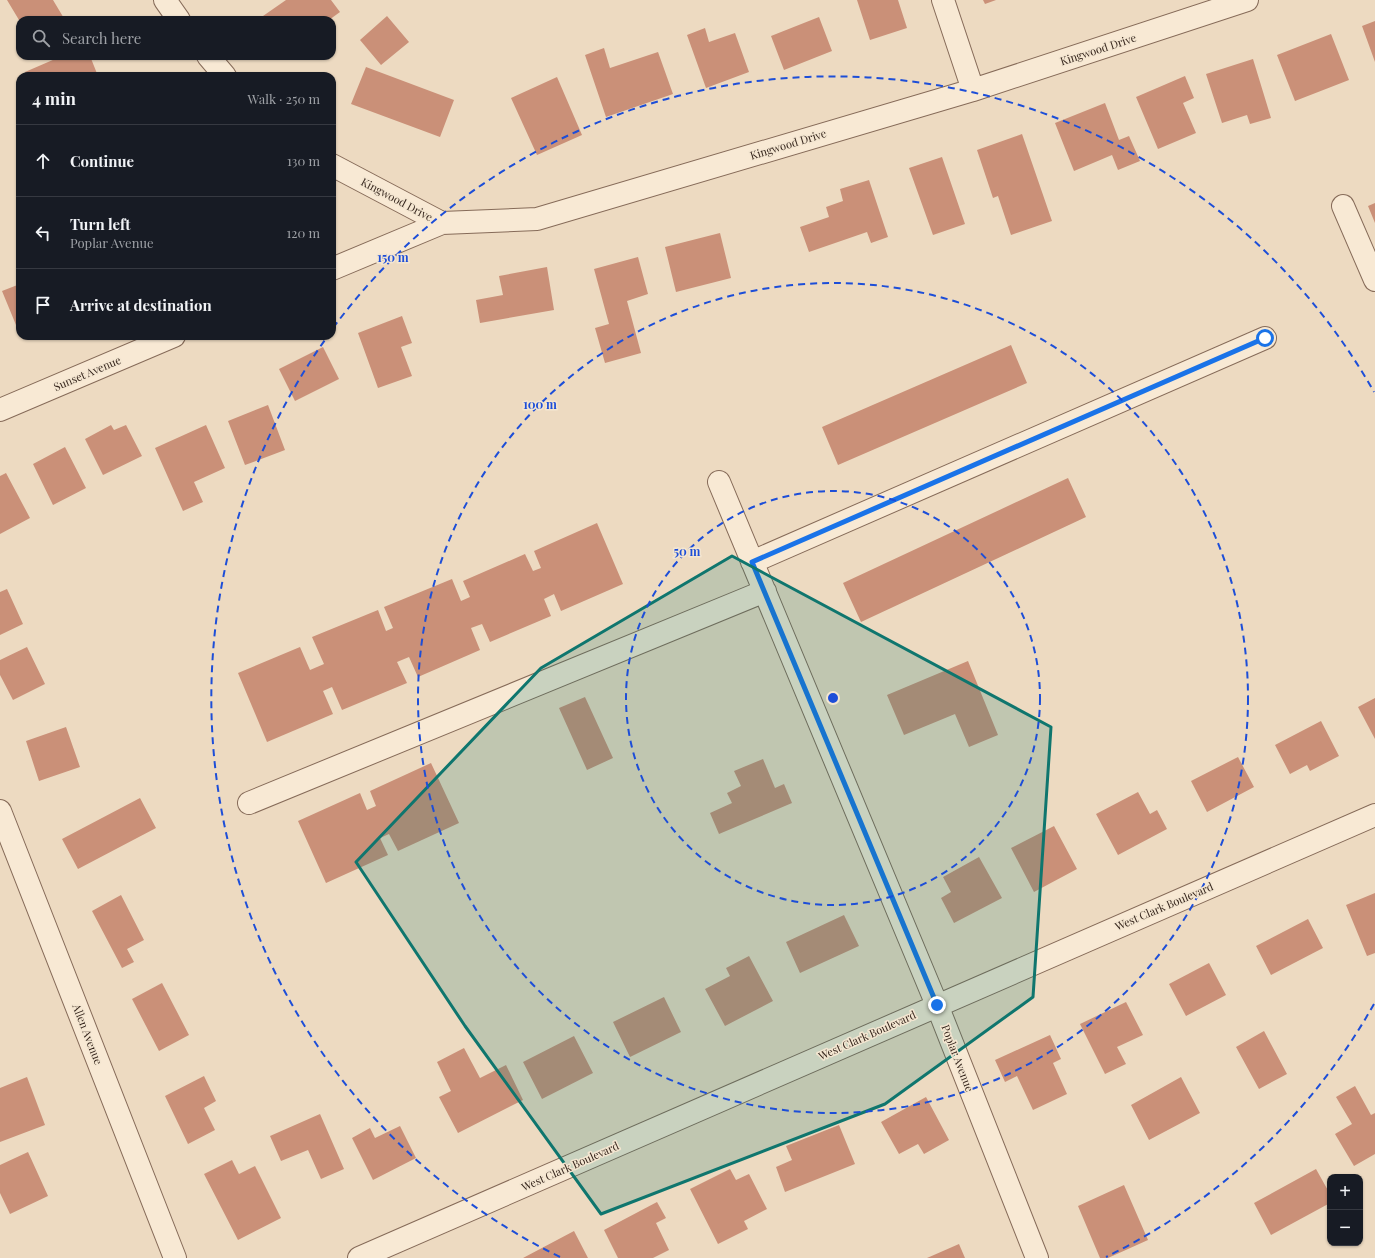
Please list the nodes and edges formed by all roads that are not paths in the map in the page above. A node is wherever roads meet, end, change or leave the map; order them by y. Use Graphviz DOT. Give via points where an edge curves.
graph roads {
  1 [pos="165,0"];
  2 [pos="943,0"];
  3 [pos="1247,0"];
  4 [pos="176,16"];
  5 [pos="211,60"];
  6 [pos="222,72"];
  7 [pos="973,90"];
  8 [pos="336,167"];
  9 [pos="1343,206"];
  10 [pos="442,223"];
  11 [pos="336,267"];
  12 [pos="1375,280"];
  13 [pos="1265,338"];
  14 [pos="165,340"];
  15 [pos="0,410"];
  16 [pos="719,482"];
  17 [pos="752,562"];
  18 [pos="765,591"];
  19 [pos="249,803"];
  20 [pos="0,811"];
  21 [pos="1375,815"];
  22 [pos="937,1005"];
  23 [pos="175,1258"];
  24 [pos="360,1258"];
  25 [pos="1037,1258"];
  1 -- 4 [label="street"];
  2 -- 7 [label="street"];
  3 -- 7 [label="street, Kingwood Drive"];
  5 -- 6 [label="street"];
  7 -- 10 [label="street, Kingwood Drive" via="537,219"];
  8 -- 10 [label="street, Kingwood Drive"];
  9 -- 12 [label="street"];
  10 -- 11 [label="street"];
  13 -- 17 [label="street"];
  14 -- 15 [label="street, Sunset Avenue"];
  16 -- 17 [label="street, Poplar Avenue"];
  17 -- 18 [label="street, Poplar Avenue"];
  18 -- 19 [label="street"];
  18 -- 22 [label="street, Poplar Avenue"];
  20 -- 23 [label="street, Allen Avenue"];
  21 -- 22 [label="street, West Clark Boulevard"];
  22 -- 24 [label="street, West Clark Boulevard"];
  22 -- 25 [label="street, Poplar Avenue"];
}
